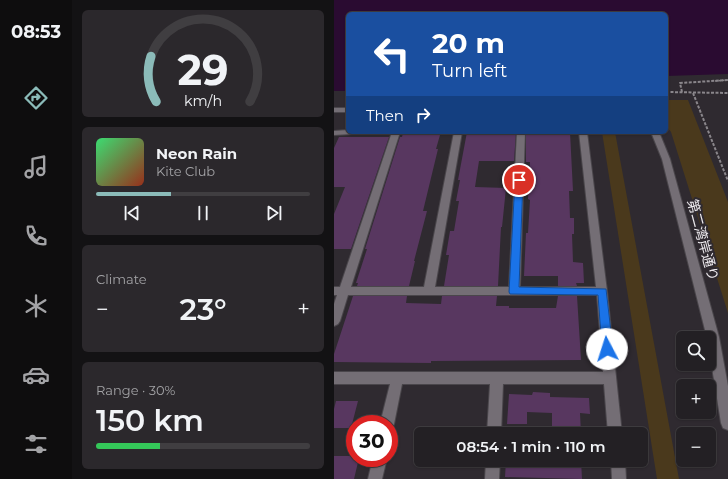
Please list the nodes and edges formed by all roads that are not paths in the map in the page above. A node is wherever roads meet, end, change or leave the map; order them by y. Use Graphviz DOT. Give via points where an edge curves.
graph roads {
  1 [pos="334,110"];
  2 [pos="346,110"];
  3 [pos="346,132"];
  4 [pos="334,133"];
  5 [pos="395,134"];
  6 [pos="458,134"];
  7 [pos="521,134"];
  8 [pos="583,134"];
  9 [pos="656,134"];
  10 [pos="339,291"];
  11 [pos="429,291"];
  12 [pos="602,291"];
  13 [pos="514,292"];
  14 [pos="334,321"];
  15 [pos="334,378"];
  16 [pos="397,378"];
  17 [pos="497,378"];
  18 [pos="610,378"];
  19 [pos="389,415"];
  20 [pos="728,422"];
  21 [pos="494,427"];
  22 [pos="614,427"];
  23 [pos="378,467"];
  24 [pos="493,467"];
  25 [pos="619,467"];
  26 [pos="376,479"];
  27 [pos="492,479"];
  28 [pos="620,479"];
  1 -- 2 [label="street"];
  3 -- 4 [label="street"];
  5 -- 10 [label="street"];
  6 -- 11 [label="street"];
  7 -- 13 [label="street"];
  8 -- 12 [label="street"];
  9 -- 20 [label="street, 第二湾岸通り" via="666,159 713,337"];
  10 -- 11 [label="street"];
  10 -- 14 [label="street"];
  11 -- 13 [label="street"];
  12 -- 13 [label="street"];
  12 -- 18 [label="street"];
  15 -- 16 [label="street"];
  16 -- 17 [label="street"];
  16 -- 19 [label="street"];
  17 -- 18 [label="street"];
  17 -- 21 [label="street"];
  18 -- 22 [label="street"];
  23 -- 26 [label="street"];
  24 -- 27 [label="street"];
  25 -- 28 [label="street"];
}
